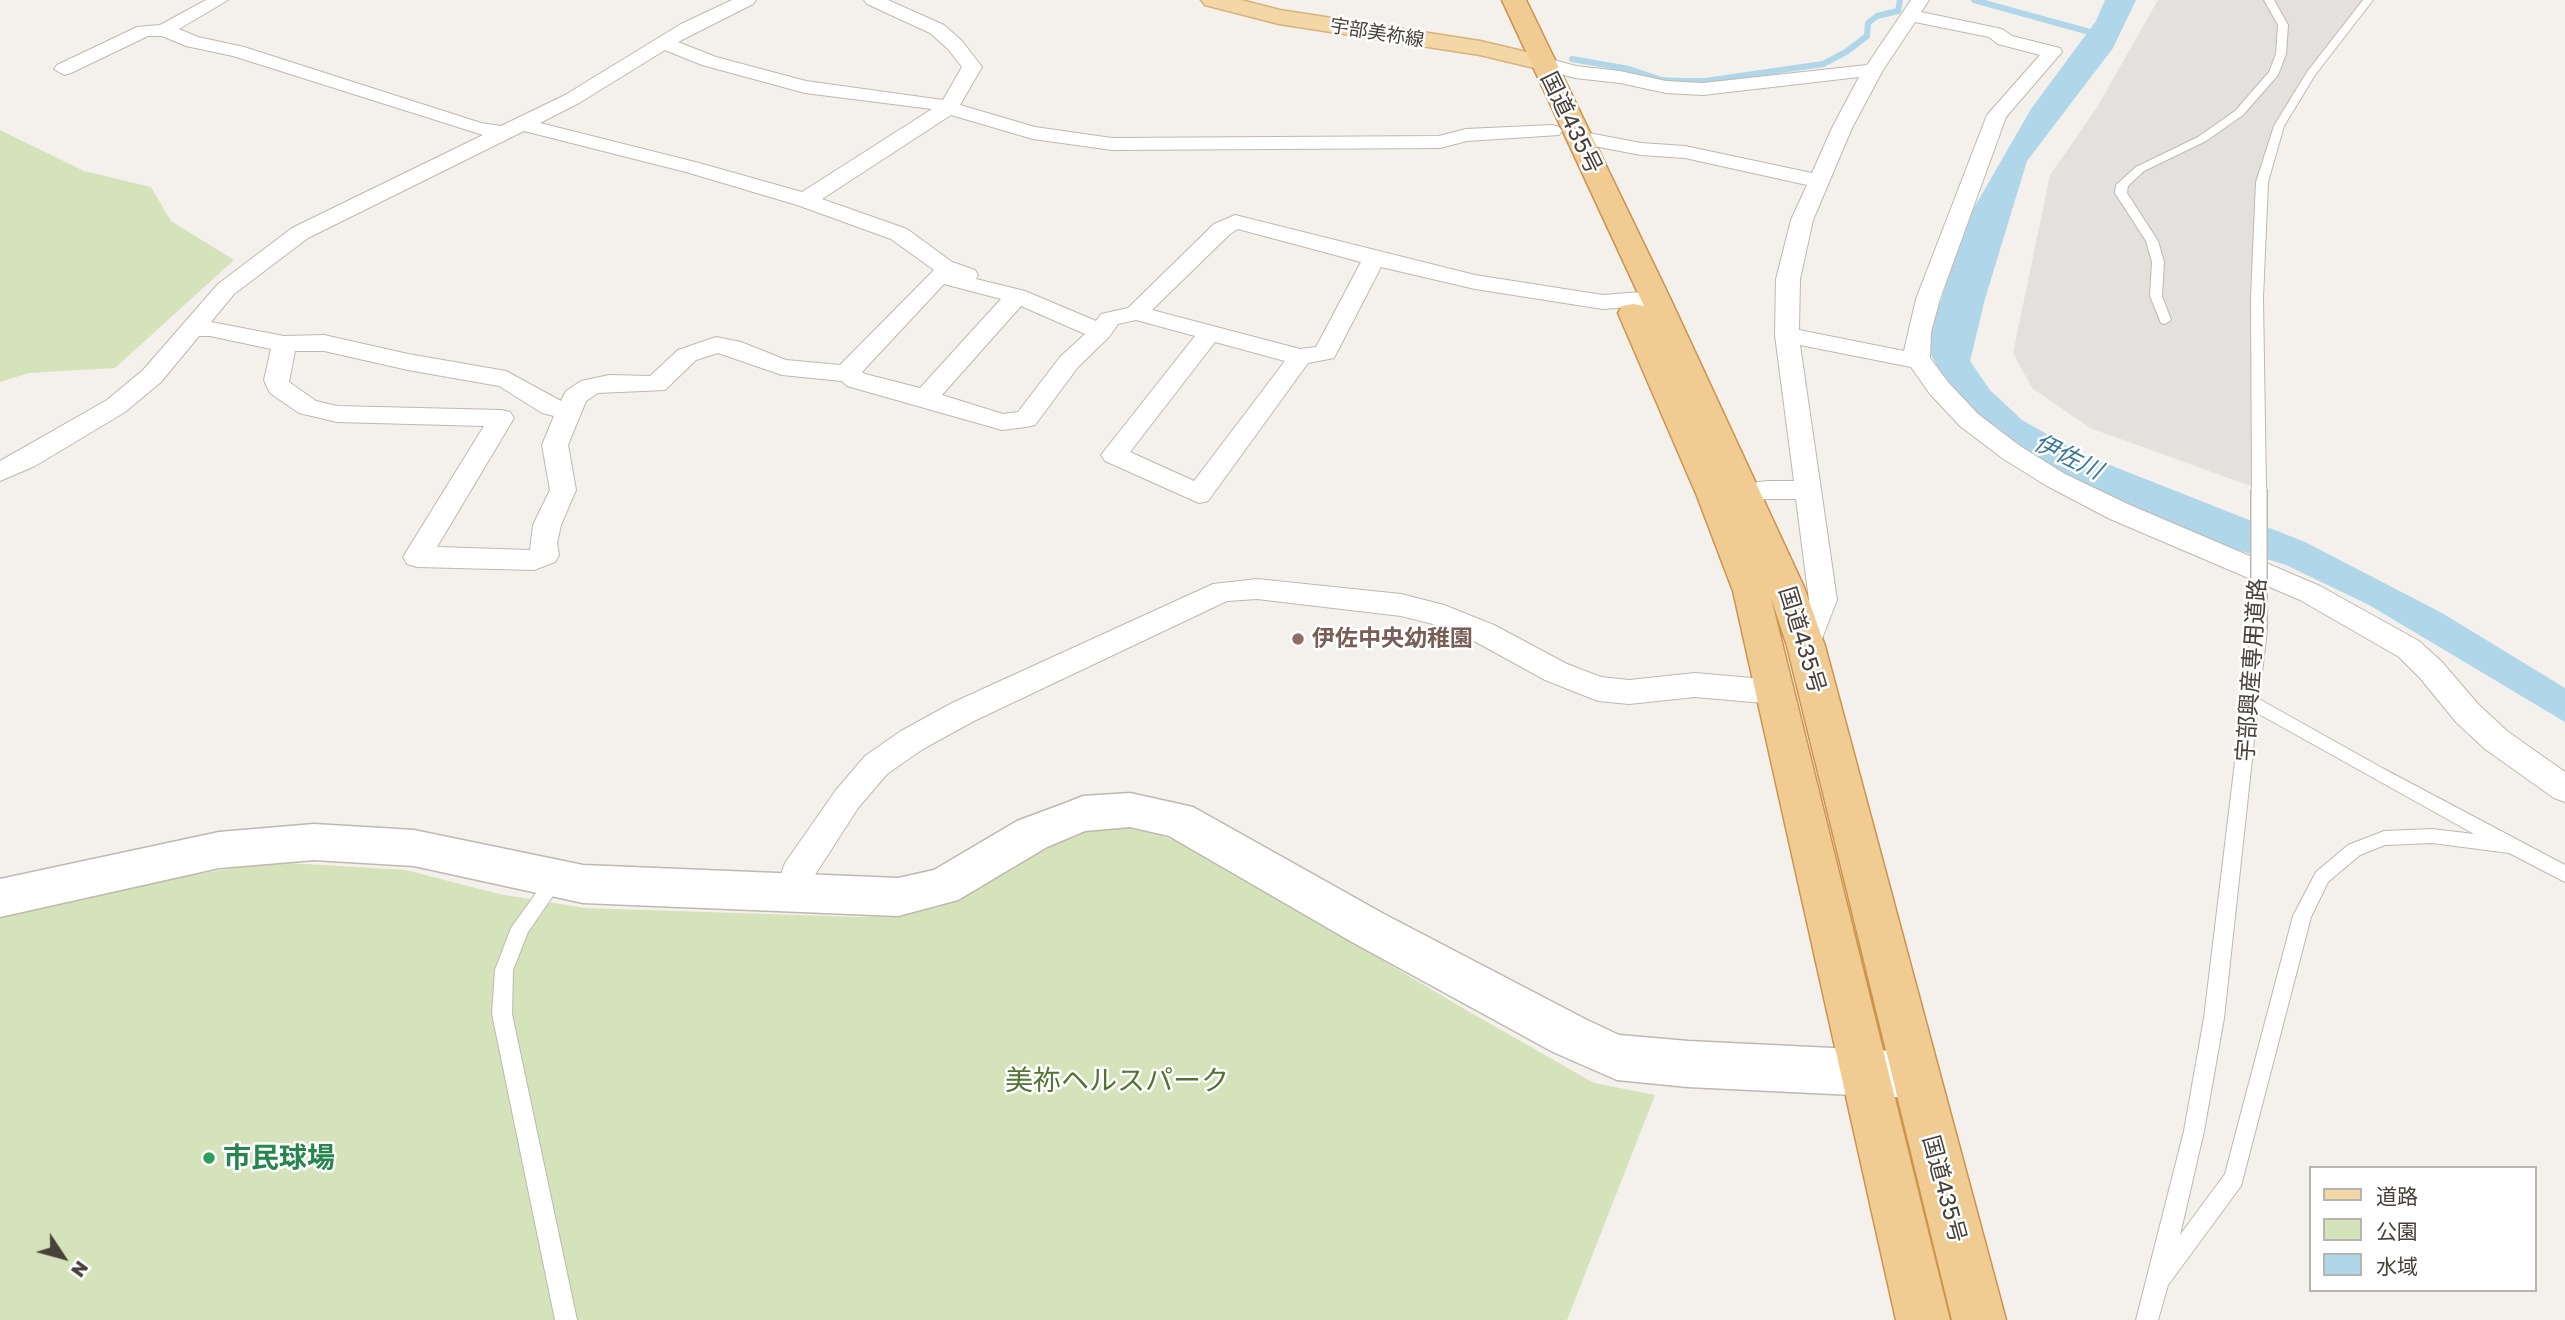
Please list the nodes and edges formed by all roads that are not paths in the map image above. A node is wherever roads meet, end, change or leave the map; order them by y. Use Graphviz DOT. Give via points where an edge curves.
graph roads {
  1 [pos="219,0"];
  2 [pos="747,0"];
  3 [pos="873,0"];
  4 [pos="1213,0"];
  5 [pos="1495,0"];
  6 [pos="1514,0"];
  7 [pos="2269,0"];
  8 [pos="2368,0"];
  9 [pos="1915,8"];
  10 [pos="164,30"];
  11 [pos="665,44"];
  12 [pos="1531,60"];
  13 [pos="64,69"];
  14 [pos="1873,70"];
  15 [pos="949,107"];
  16 [pos="514,128"];
  17 [pos="1565,134"];
  18 [pos="1819,181"];
  19 [pos="804,200"];
  20 [pos="1374,259"];
  21 [pos="988,289"];
  22 [pos="1017,296"];
  23 [pos="1641,299"];
  24 [pos="1136,313"];
  25 [pos="2165,320"];
  26 [pos="192,328"];
  27 [pos="1101,332"];
  28 [pos="1209,334"];
  29 [pos="1787,335"];
  30 [pos="284,344"];
  31 [pos="1300,357"];
  32 [pos="1918,359"];
  33 [pos="848,372"];
  34 [pos="925,398"];
  35 [pos="568,410"];
  36 [pos="0,472"];
  37 [pos="1808,489"];
  38 [pos="1729,495"];
  39 [pos="1806,646"];
  40 [pos="1775,692"];
  41 [pos="2253,702"];
  42 [pos="2565,789"];
  43 [pos="2514,846"];
  44 [pos="2565,874"];
  45 [pos="555,880"];
  46 [pos="791,895"];
  47 [pos="0,898"];
  48 [pos="1864,1073"];
  49 [pos="1914,1075"];
  50 [pos="2158,1283"];
  51 [pos="566,1320"];
  52 [pos="1923,1320"];
  53 [pos="1979,1320"];
  54 [pos="2147,1320"];
  1 -- 10 [label="street"];
  2 -- 11 [label="street"];
  3 -- 15 [label="street" via="937,29 967,59 972,67"];
  4 -- 12 [label="main road, 宇部美祢線" via="1279,17"];
  5 -- 12 [label="highway, 国道435号"];
  6 -- 12 [label="highway, 国道435号"];
  7 -- 25 [label="lane" via="2283,24 2274,73 2239,113 2202,139 2140,169 2122,185 2121,193 2152,241 2158,262 2156,296"];
  8 -- 41 [label="lane, 宇部興産専用道路, bridge" via="2278,126 2262,182 2257,298 2259,630"];
  9 -- 14 [label="street"];
  9 -- 32 [label="street" via="2053,52 1997,116 1928,299"];
  10 -- 13 [label="street" via="144,31"];
  10 -- 16 [label="street" via="477,128"];
  11 -- 15 [label="street" via="806,87"];
  11 -- 16 [label="street"];
  12 -- 14 [label="street" via="1576,72 1703,89"];
  12 -- 17 [label="highway, 国道435号"];
  14 -- 18 [label="street"];
  15 -- 17 [label="street" via="1033,133 1112,144 1440,142 1466,135"];
  15 -- 19 [label="street"];
  16 -- 19 [label="street" via="692,167"];
  16 -- 26 [label="street" via="300,233 226,289"];
  17 -- 18 [label="street" via="1641,149 1685,152"];
  17 -- 23 [label="highway, 国道435号"];
  18 -- 29 [label="street" via="1802,220 1788,279"];
  19 -- 21 [label="street" via="899,234 944,267 983,280"];
  20 -- 23 [label="street" via="1475,282 1603,302"];
  20 -- 24 [label="street" via="1235,222 1222,229"];
  20 -- 31 [label="street" via="1325,353"];
  21 -- 22 [label="street"];
  21 -- 33 [label="street" via="939,276"];
  22 -- 27 [label="street"];
  22 -- 34 [label="street"];
  23 -- 38 [label="highway, 国道435号"];
  24 -- 27 [label="street" via="1109,319"];
  24 -- 28 [label="street"];
  26 -- 30 [label="street"];
  26 -- 36 [label="street" via="152,376 116,406"];
  27 -- 34 [label="street" via="1069,362 1026,419 1002,422"];
  28 -- 31 [label="street"];
  28 -- 31 [label="street" via="1114,455 1199,494"];
  29 -- 32 [label="street"];
  29 -- 37 [label="street"];
  30 -- 35 [label="street" via="324,343 506,379 551,407"];
  30 -- 35 [label="street" via="276,380 308,407 337,414 501,418 417,557 534,561 545,555 547,525 563,490 555,445"];
  32 -- 42 [label="street" via="1969,420 2056,480 2310,593 2409,649 2496,740"];
  33 -- 34 [label="street" via="856,380"];
  33 -- 35 [label="street" via="782,367 716,345 687,355 656,384 590,387 575,397"];
  37 -- 38 [label="street"];
  37 -- 39 [label="street" via="1823,600"];
  38 -- 39 [label="highway, 国道435号" via="1786,587"];
  38 -- 40 [label="highway, 国道435号"];
  39 -- 49 [label="highway, 国道435号"];
  40 -- 46 [label="street" via="1695,685 1629,692 1598,689 1444,616 1401,605 1257,589 1223,591 963,712 876,765 797,873"];
  40 -- 48 [label="highway, 国道435号"];
  41 -- 43 [label="lane"];
  41 -- 50 [label="lane, 宇部興産専用道路" via="2214,1018 2194,1131"];
  43 -- 44 [label="lane"];
  43 -- 50 [label="lane" via="2432,836 2385,838 2354,850 2322,877 2302,916 2234,1179"];
  45 -- 46 [label="street"];
  45 -- 47 [label="street" via="414,848 314,842 219,850"];
  45 -- 51 [label="lane" via="520,928 504,970 502,1014"];
  46 -- 48 [label="street" via="898,897 943,887 1032,834 1083,814 1130,810 1178,820 1368,928 1617,1057"];
  48 -- 49 [label="street"];
  48 -- 52 [label="highway, 国道435号"];
  49 -- 53 [label="highway, 国道435号"];
  50 -- 54 [label="lane, 宇部興産専用道路"];
}
